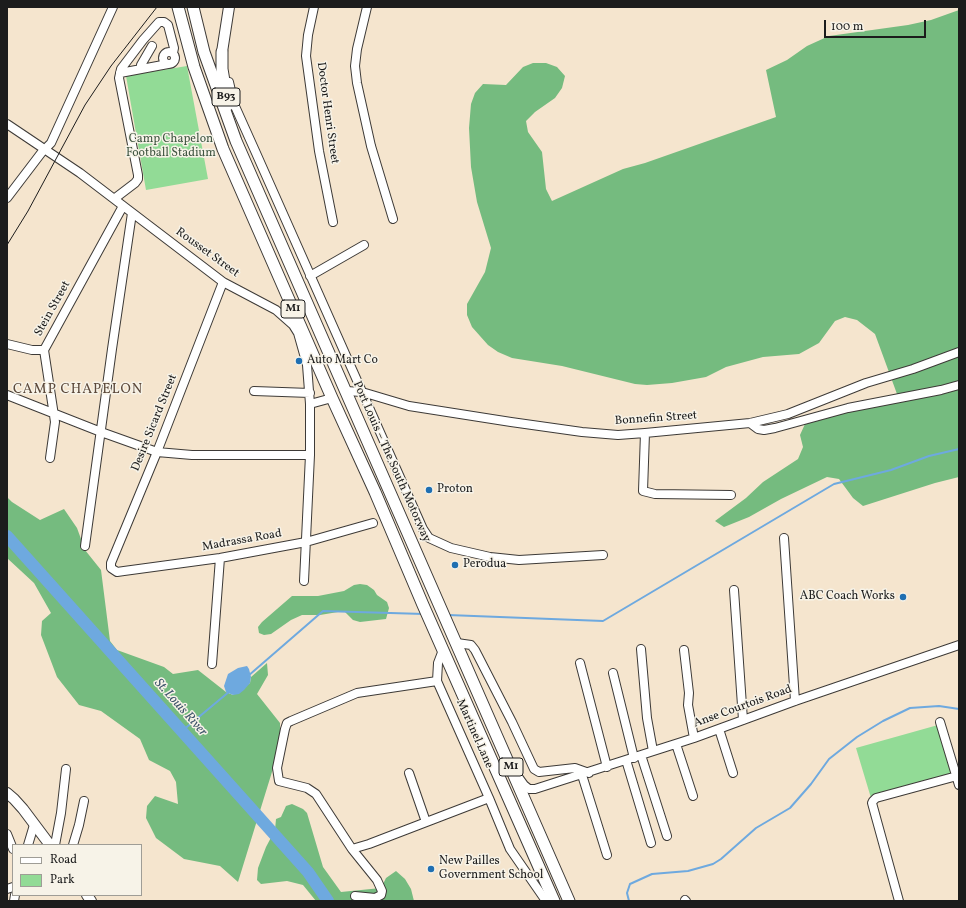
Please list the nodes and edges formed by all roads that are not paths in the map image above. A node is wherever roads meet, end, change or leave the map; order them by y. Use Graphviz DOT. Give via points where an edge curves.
graph roads {
  1 [pos="113,7"];
  2 [pos="178,7"];
  3 [pos="193,7"];
  4 [pos="229,7"];
  5 [pos="314,7"];
  6 [pos="368,7"];
  7 [pos="143,40"];
  8 [pos="152,46"];
  9 [pos="222,52"];
  10 [pos="173,53"];
  11 [pos="164,54"];
  12 [pos="168,64"];
  13 [pos="141,69"];
  14 [pos="120,73"];
  15 [pos="7,124"];
  16 [pos="236,141"];
  17 [pos="44,150"];
  18 [pos="7,198"];
  19 [pos="114,199"];
  20 [pos="123,206"];
  21 [pos="132,213"];
  22 [pos="393,219"];
  23 [pos="333,222"];
  24 [pos="364,245"];
  25 [pos="310,276"];
  26 [pos="223,282"];
  27 [pos="7,344"];
  28 [pos="44,350"];
  29 [pos="959,352"];
  30 [pos="959,385"];
  31 [pos="254,391"];
  32 [pos="346,391"];
  33 [pos="362,392"];
  34 [pos="310,393"];
  35 [pos="7,394"];
  36 [pos="332,398"];
  37 [pos="310,404"];
  38 [pos="54,414"];
  39 [pos="750,422"];
  40 [pos="101,432"];
  41 [pos="645,433"];
  42 [pos="158,452"];
  43 [pos="310,455"];
  44 [pos="50,458"];
  45 [pos="731,495"];
  46 [pos="373,523"];
  47 [pos="784,538"];
  48 [pos="306,542"];
  49 [pos="85,546"];
  50 [pos="603,555"];
  51 [pos="220,558"];
  52 [pos="113,571"];
  53 [pos="304,581"];
  54 [pos="734,590"];
  55 [pos="457,643"];
  56 [pos="959,645"];
  57 [pos="641,648"];
  58 [pos="443,650"];
  59 [pos="684,650"];
  60 [pos="580,663"];
  61 [pos="212,664"];
  62 [pos="613,673"];
  63 [pos="438,681"];
  64 [pos="795,701"];
  65 [pos="744,720"];
  66 [pos="940,722"];
  67 [pos="719,729"];
  68 [pos="694,738"];
  69 [pos="676,744"];
  70 [pos="653,751"];
  71 [pos="633,758"];
  72 [pos="508,759"];
  73 [pos="607,767"];
  74 [pos="66,769"];
  75 [pos="409,773"];
  76 [pos="733,773"];
  77 [pos="585,774"];
  78 [pos="958,780"];
  79 [pos="535,789"];
  80 [pos="7,793"];
  81 [pos="693,796"];
  82 [pos="489,798"];
  83 [pos="84,801"];
  84 [pos="530,812"];
  85 [pos="426,822"];
  86 [pos="34,825"];
  87 [pos="7,834"];
  88 [pos="667,836"];
  89 [pos="651,843"];
  90 [pos="28,844"];
  91 [pos="49,844"];
  92 [pos="55,844"];
  93 [pos="73,844"];
  94 [pos="12,846"];
  95 [pos="352,849"];
  96 [pos="607,855"];
  97 [pos="355,896"];
  98 [pos="546,901"];
  99 [pos="554,901"];
  100 [pos="569,901"];
  101 [pos="899,901"];
  1 -- 17 [label="street" via="51,143"];
  2 -- 36 [label="highway, M1" via="194,67 223,149"];
  3 -- 16 [label="highway, Port Louis – The South Motorway / M1" via="204,52"];
  4 -- 9 [label="main road, B93"];
  5 -- 23 [label="street, Doctor Henri Street" via="306,56 319,151"];
  6 -- 22 [label="street" via="355,66 371,146"];
  7 -- 8 [label="street"];
  7 -- 10 [label="street" via="159,22 164,22 168,25"];
  7 -- 14 [label="street"];
  8 -- 11 [label="street"];
  8 -- 13 [label="street"];
  9 -- 16 [label="highway, B93" via="223,80"];
  9 -- 25 [label="street" via="234,104"];
  10 -- 11 [label="street"];
  10 -- 12 [label="street" via="175,61"];
  11 -- 12 [label="street" via="163,60"];
  12 -- 13 [label="street"];
  13 -- 14 [label="street"];
  14 -- 19 [label="street" via="138,179"];
  15 -- 17 [label="street, Rousset Street"];
  16 -- 32 [label="highway, Port Louis – The South Motorway / M1"];
  17 -- 18 [label="street"];
  17 -- 19 [label="street, Rousset Street"];
  19 -- 20 [label="street, Rousset Street"];
  20 -- 21 [label="street, Rousset Street"];
  20 -- 28 [label="street, Stein Street"];
  21 -- 26 [label="street, Rousset Street"];
  21 -- 40 [label="street"];
  24 -- 25 [label="street"];
  25 -- 33 [label="street"];
  26 -- 34 [label="street, Rousset Street" via="276,310 293,326 298,333 307,365"];
  26 -- 42 [label="street, Desire Sicard Street"];
  27 -- 28 [label="street"];
  28 -- 38 [label="street, Stein Street"];
  29 -- 39 [label="street, Bonnefin Street" via="866,383 788,414"];
  30 -- 39 [label="street" via="848,408 764,430 758,429"];
  31 -- 34 [label="street"];
  32 -- 33 [label="street, Bonnefin Street"];
  32 -- 55 [label="highway, Port Louis – The South Motorway / M1"];
  33 -- 41 [label="street, Bonnefin Street" via="409,406 512,422 618,435"];
  33 -- 50 [label="street" via="429,538 450,548 490,557 519,560"];
  34 -- 37 [label="street, Rousset Street"];
  35 -- 38 [label="street"];
  36 -- 37 [label="street"];
  36 -- 58 [label="highway, M1"];
  37 -- 43 [label="street, Rousset Street"];
  38 -- 40 [label="street"];
  38 -- 44 [label="street, Stein Street"];
  39 -- 41 [label="street, Bonnefin Street"];
  40 -- 42 [label="street"];
  40 -- 49 [label="street"];
  41 -- 45 [label="street" via="642,491 655,494"];
  42 -- 43 [label="street" via="192,455"];
  42 -- 52 [label="street, Desire Sicard Street" via="110,563"];
  43 -- 48 [label="street, Rousset Street"];
  46 -- 48 [label="street, Madrassa Road"];
  47 -- 64 [label="street"];
  48 -- 51 [label="street, Madrassa Road"];
  48 -- 53 [label="street, Rousset Street"];
  51 -- 52 [label="street, Madrassa Road"];
  51 -- 61 [label="street"];
  54 -- 65 [label="street"];
  55 -- 72 [label="highway, Port Louis – The South Motorway / M1"];
  55 -- 77 [label="street" via="471,645 475,650 534,769 539,772 576,768"];
  56 -- 64 [label="street, Anse Courtois Road"];
  57 -- 70 [label="street" via="647,718"];
  58 -- 63 [label="street" via="438,663"];
  58 -- 99 [label="highway, M1"];
  59 -- 68 [label="street" via="688,704"];
  60 -- 73 [label="street"];
  62 -- 71 [label="street"];
  63 -- 82 [label="street, Martinel Lane"];
  63 -- 95 [label="street" via="357,693 287,723 277,768 279,781 308,788 316,794"];
  64 -- 65 [label="street, Anse Courtois Road"];
  65 -- 67 [label="street, Anse Courtois Road"];
  66 -- 78 [label="street"];
  67 -- 68 [label="street, Anse Courtois Road"];
  67 -- 76 [label="street"];
  68 -- 69 [label="street, Anse Courtois Road"];
  69 -- 70 [label="street, Anse Courtois Road"];
  69 -- 81 [label="street"];
  70 -- 71 [label="street, Anse Courtois Road"];
  71 -- 73 [label="street, Anse Courtois Road"];
  71 -- 88 [label="street"];
  71 -- 89 [label="street"];
  72 -- 79 [label="street" via="524,785 529,789"];
  72 -- 84 [label="highway, Port Louis – The South Motorway / M1"];
  73 -- 77 [label="street, Anse Courtois Road"];
  74 -- 92 [label="street"];
  75 -- 85 [label="street"];
  77 -- 79 [label="street, Anse Courtois Road"];
  77 -- 96 [label="street"];
  78 -- 101 [label="street" via="876,798 872,803"];
  79 -- 84 [label="street" via="529,797"];
  80 -- 86 [label="main road"];
  82 -- 85 [label="street"];
  82 -- 98 [label="street, Martinel Lane" via="510,849"];
  83 -- 93 [label="street"];
  84 -- 100 [label="highway, Port Louis – The South Motorway / M1"];
  85 -- 95 [label="street"];
  86 -- 90 [label="street"];
  86 -- 91 [label="main road"];
  87 -- 94 [label="street"];
  95 -- 97 [label="street" via="377,880 382,891 381,895 375,898"];
}
